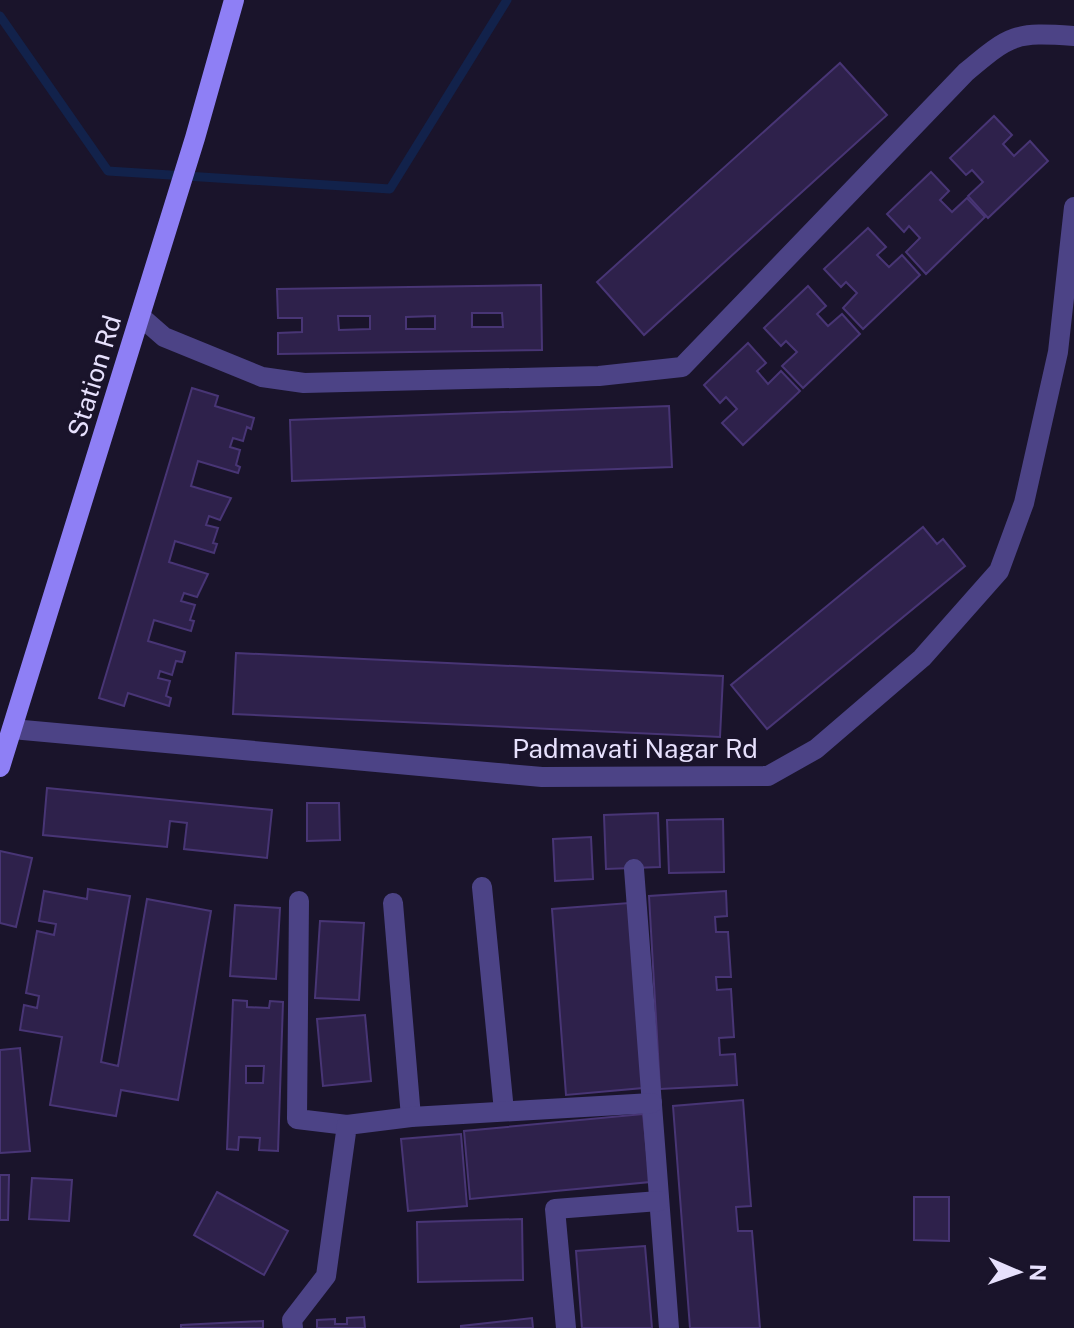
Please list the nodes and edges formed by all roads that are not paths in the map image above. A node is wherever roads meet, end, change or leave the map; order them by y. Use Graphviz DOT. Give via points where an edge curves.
graph roads {
  1 [pos="234,0"];
  2 [pos="1074,36"];
  3 [pos="1074,207"];
  4 [pos="140,316"];
  5 [pos="12,729"];
  6 [pos="0,767"];
  7 [pos="634,869"];
  8 [pos="482,887"];
  9 [pos="299,901"];
  10 [pos="393,903"];
  11 [pos="652,1103"];
  12 [pos="504,1111"];
  13 [pos="411,1117"];
  14 [pos="347,1125"];
  15 [pos="659,1201"];
  16 [pos="293,1328"];
  17 [pos="566,1328"];
  18 [pos="669,1328"];
  1 -- 4 [label="main road, Station Rd"];
  2 -- 4 [label="street" via="1025,34 1001,42 682,367 599,376 304,383 262,377 164,337"];
  3 -- 5 [label="street, Padmavati Nagar Rd" via="1058,352 1024,503 999,571 922,658 816,749 768,776 542,777"];
  4 -- 5 [label="main road, Station Rd"];
  5 -- 6 [label="main road, Station Rd"];
  7 -- 11 [label="street"];
  8 -- 12 [label="street"];
  9 -- 14 [label="street" via="297,1119"];
  10 -- 13 [label="street"];
  11 -- 12 [label="street"];
  11 -- 15 [label="street"];
  12 -- 13 [label="street"];
  13 -- 14 [label="street"];
  14 -- 16 [label="street" via="326,1276 292,1320"];
  15 -- 17 [label="street" via="555,1209"];
  15 -- 18 [label="street"];
}
